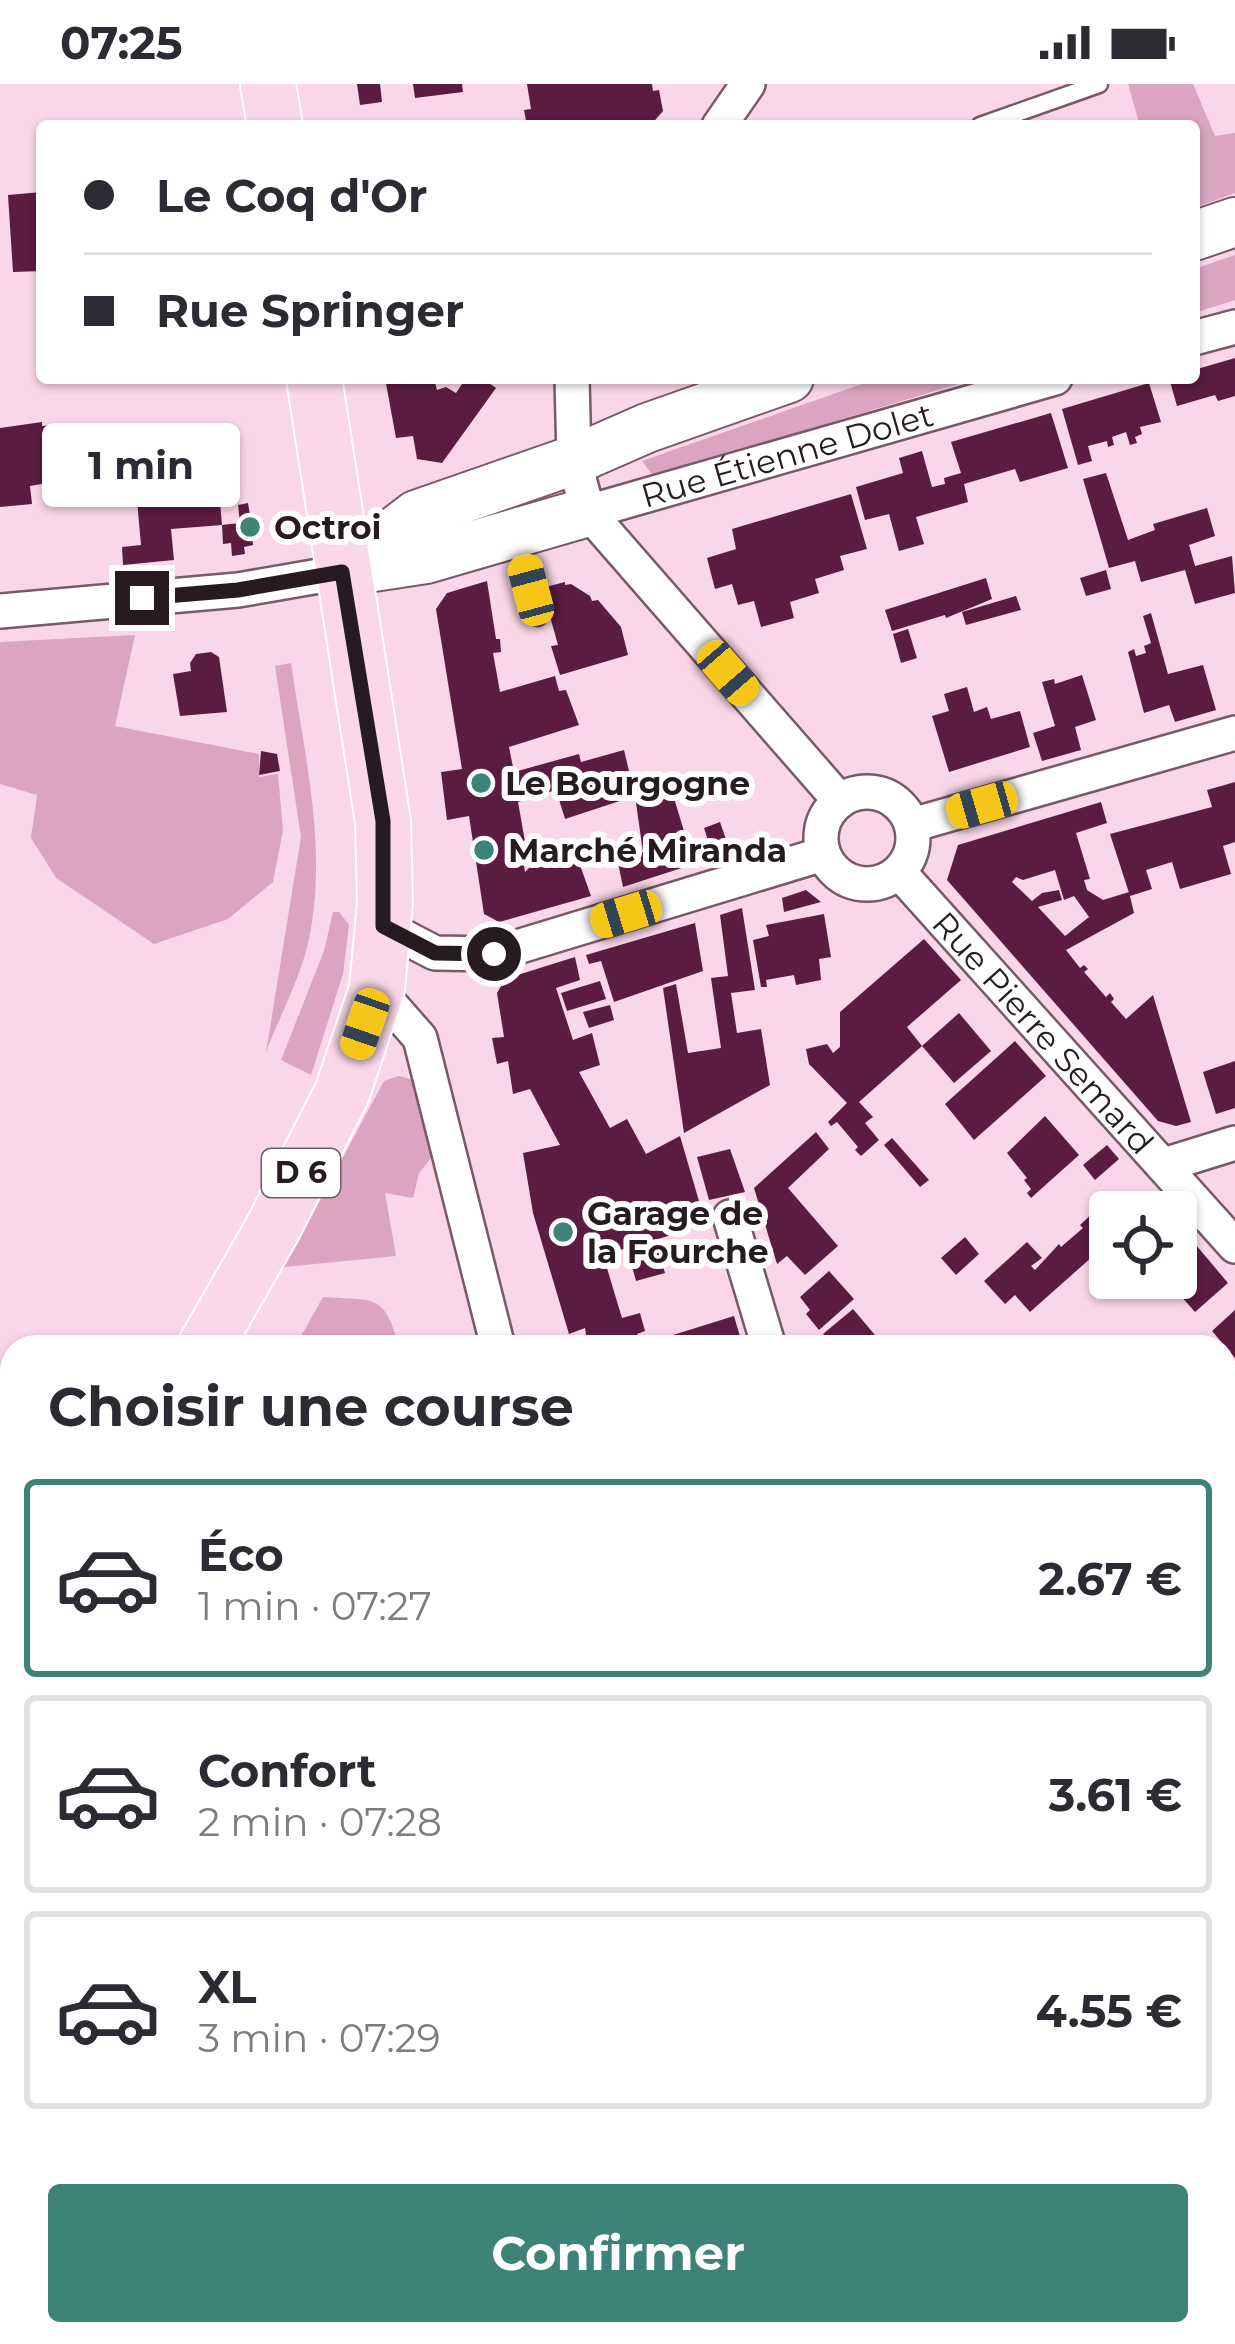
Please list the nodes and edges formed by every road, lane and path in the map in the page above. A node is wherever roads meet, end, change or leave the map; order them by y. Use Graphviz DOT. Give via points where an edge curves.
graph roads {
  1 [pos="268,84"];
  2 [pos="748,84"];
  3 [pos="1099,84"];
  4 [pos="274,120"];
  5 [pos="723,120"];
  6 [pos="997,120"];
  7 [pos="1235,222"];
  8 [pos="1200,234"];
  9 [pos="1235,327"];
  10 [pos="1200,336"];
  11 [pos="315,384"];
  12 [pos="572,384"];
  13 [pos="772,384"];
  14 [pos="1034,384"];
  15 [pos="574,460"];
  16 [pos="588,512"];
  17 [pos="516,533"];
  18 [pos="342,572"];
  19 [pos="0,611"];
  20 [pos="538,617"];
  21 [pos="1235,733"];
  22 [pos="839,801"];
  23 [pos="912,825"];
  24 [pos="823,854"];
  25 [pos="899,872"];
  26 [pos="383,926"];
  27 [pos="377,989"];
  28 [pos="1235,1143"];
  29 [pos="1164,1166"];
  30 [pos="730,1217"];
  31 [pos="1235,1246"];
  32 [pos="212,1335"];
  33 [pos="495,1335"];
  34 [pos="765,1335"];
  1 -- 4 [label="main road"];
  2 -- 5 [label="street"];
  3 -- 6 [label="lane"];
  7 -- 8 [label="street"];
  9 -- 10 [label="street"];
  11 -- 18 [label="main road, D 6"];
  12 -- 15 [label="street"];
  13 -- 15 [label="street"];
  14 -- 16 [label="street, Rue Étienne Dolet"];
  15 -- 16 [label="street"];
  15 -- 18 [label="street" via="416,514"];
  16 -- 17 [label="street"];
  16 -- 22 [label="street"];
  17 -- 18 [label="street"];
  17 -- 20 [label="lane"];
  18 -- 19 [label="street" via="238,590"];
  18 -- 26 [label="main road, D 6" via="383,821"];
  21 -- 23 [label="street"];
  22 -- 23 [label="street" via="883,794"];
  22 -- 24 [label="street" via="823,824"];
  23 -- 25 [label="street" via="913,850"];
  24 -- 25 [label="street" via="856,884"];
  24 -- 26 [label="street" via="494,954 435,953"];
  25 -- 29 [label="street, Rue Pierre Semard"];
  26 -- 27 [label="main road, D 6"];
  27 -- 32 [label="main road, D 6" via="342,1094"];
  27 -- 33 [label="street" via="420,1038"];
  28 -- 29 [label="street"];
  29 -- 31 [label="street, Rue Pierre Semard"];
  30 -- 34 [label="street"];
}
